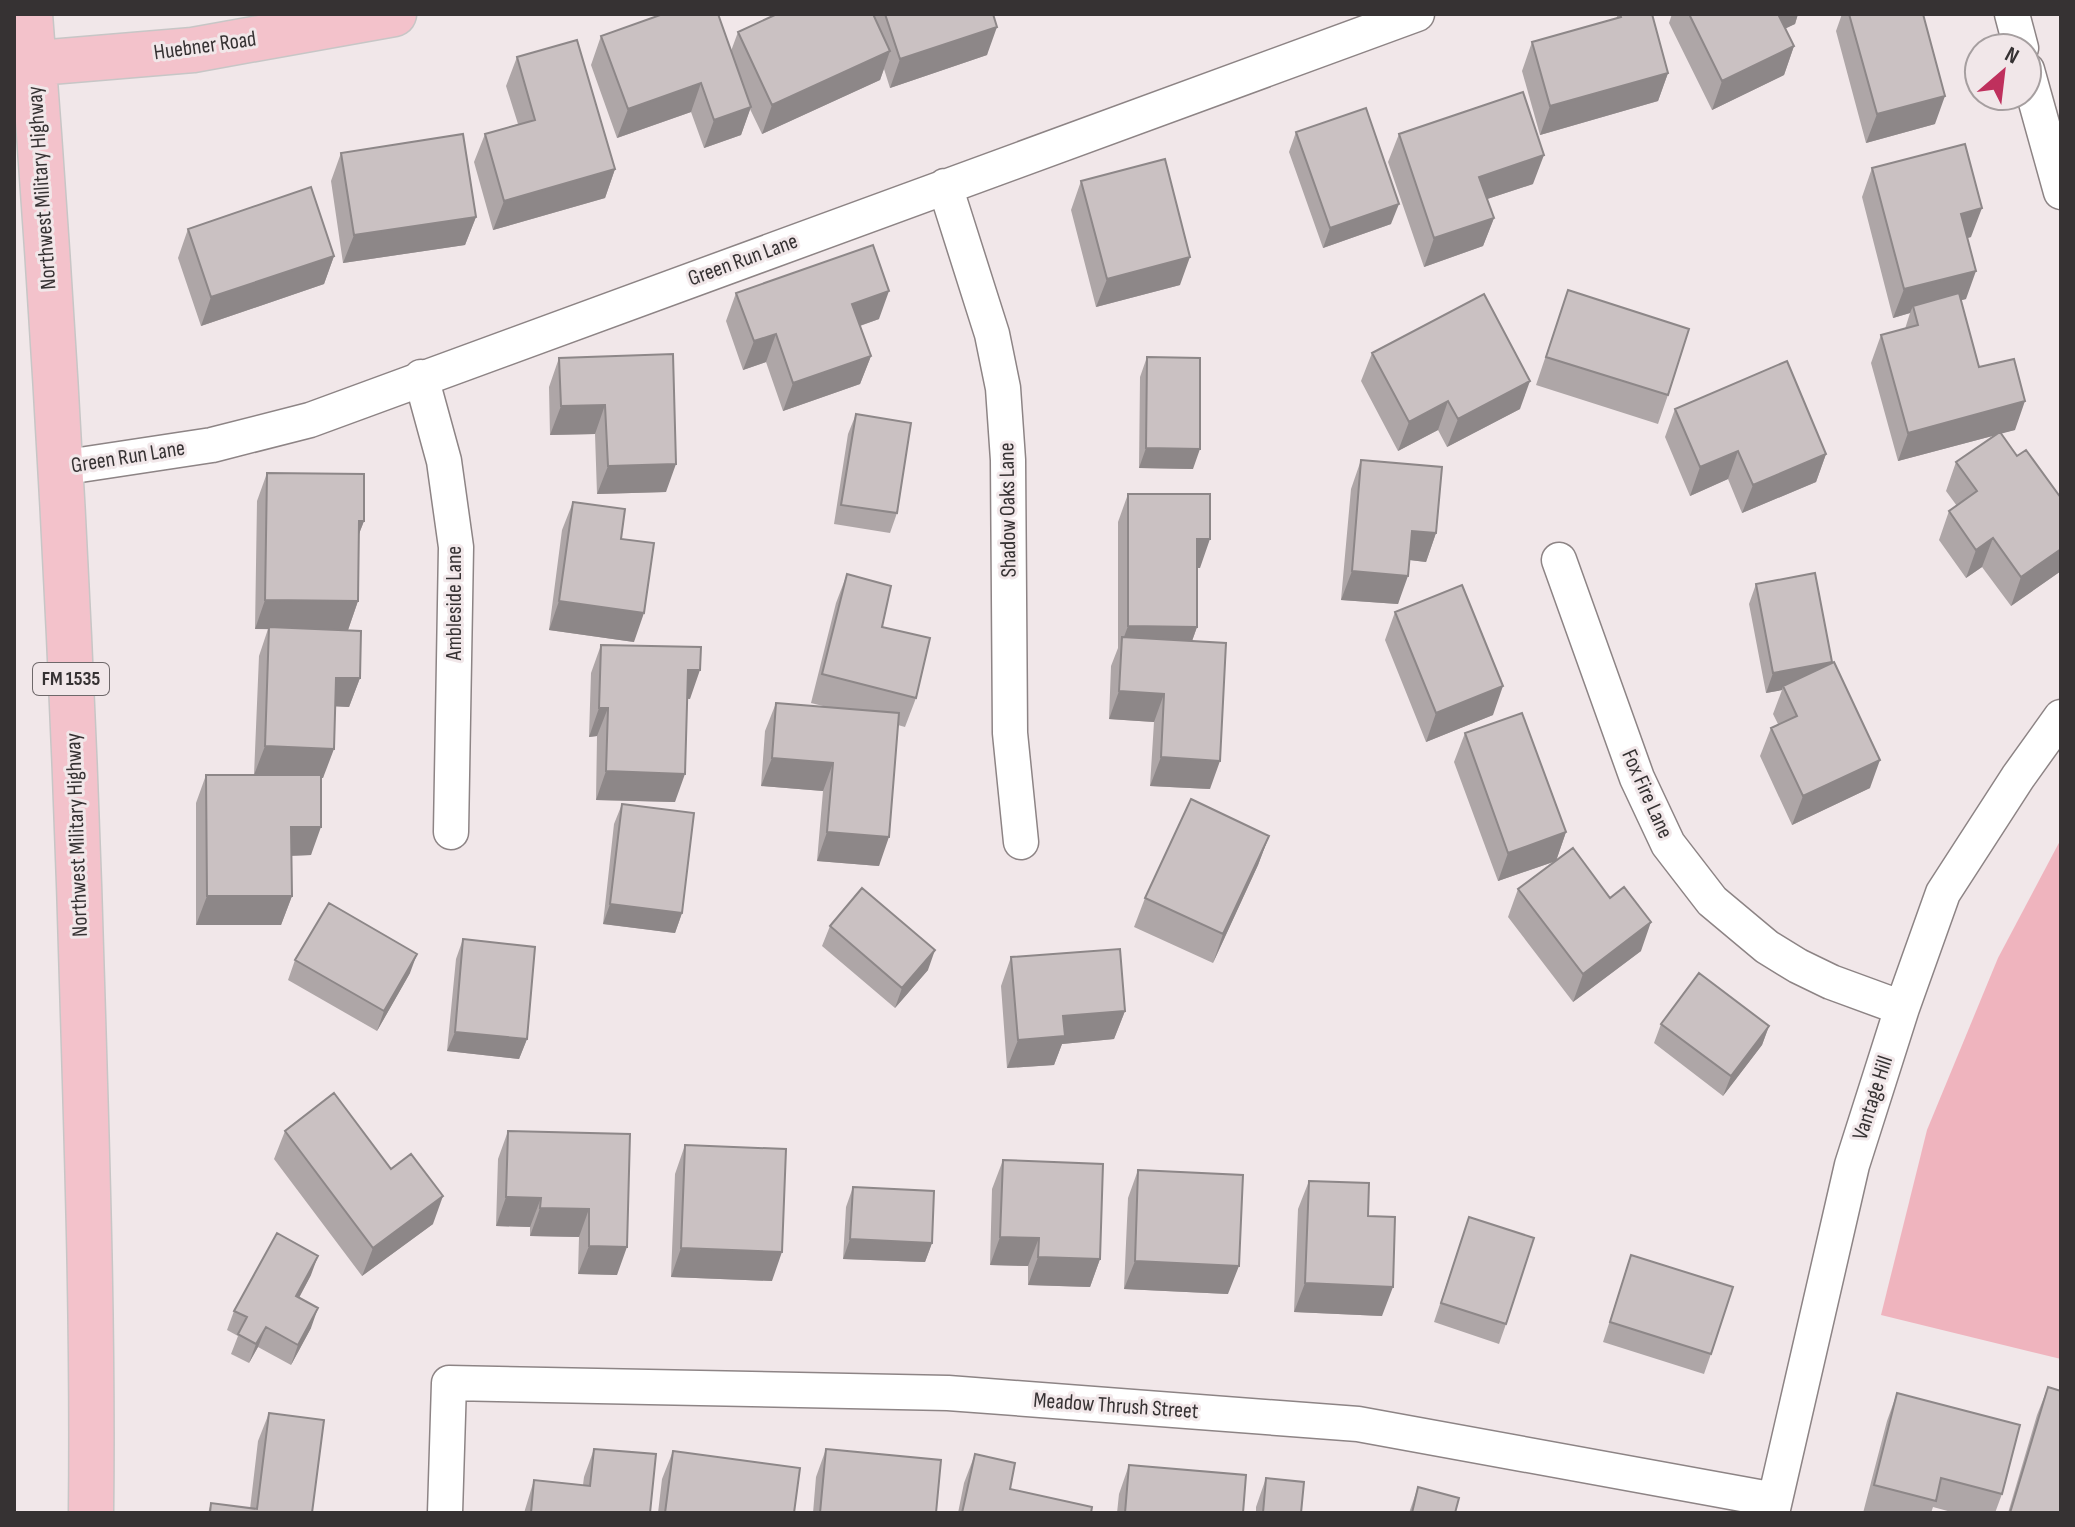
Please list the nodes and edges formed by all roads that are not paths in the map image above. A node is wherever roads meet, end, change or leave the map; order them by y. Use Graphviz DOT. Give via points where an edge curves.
graph roads {
  1 [pos="30,14"];
  2 [pos="394,14"];
  3 [pos="1417,14"];
  4 [pos="24,64"];
  5 [pos="2039,112"];
  6 [pos="945,186"];
  7 [pos="2061,192"];
  8 [pos="421,377"];
  9 [pos="60,468"];
  10 [pos="1559,560"];
  11 [pos="2061,717"];
  12 [pos="451,832"];
  13 [pos="1021,842"];
  14 [pos="1902,1008"];
  15 [pos="1774,1506"];
  16 [pos="91,1513"];
  17 [pos="445,1513"];
  1 -- 4 [label="main road, Northwest Military Highway / FM 1535"];
  2 -- 4 [label="main road, Huebner Road" via="193,50"];
  3 -- 6 [label="street, Green Run Lane"];
  4 -- 9 [label="main road, Northwest Military Highway / FM 1535"];
  5 -- 7 [label="street"];
  6 -- 8 [label="street, Green Run Lane"];
  6 -- 13 [label="street, Shadow Oaks Lane" via="992,334 1003,388 1010,733"];
  8 -- 9 [label="street, Green Run Lane" via="310,420 212,445"];
  8 -- 12 [label="street, Ambleside Lane" via="444,461 456,547"];
  9 -- 16 [label="main road, Northwest Military Highway / FM 1535" via="77,808 93,1366"];
  10 -- 14 [label="street, Fox Fire Lane" via="1637,778 1668,844 1712,901 1767,947 1831,982"];
  11 -- 14 [label="street, Vantage Hill" via="1943,893"];
  14 -- 15 [label="street, Vantage Hill" via="1852,1165"];
  15 -- 17 [label="street, Meadow Thrush Street" via="1358,1424 948,1393 449,1383"];
}
